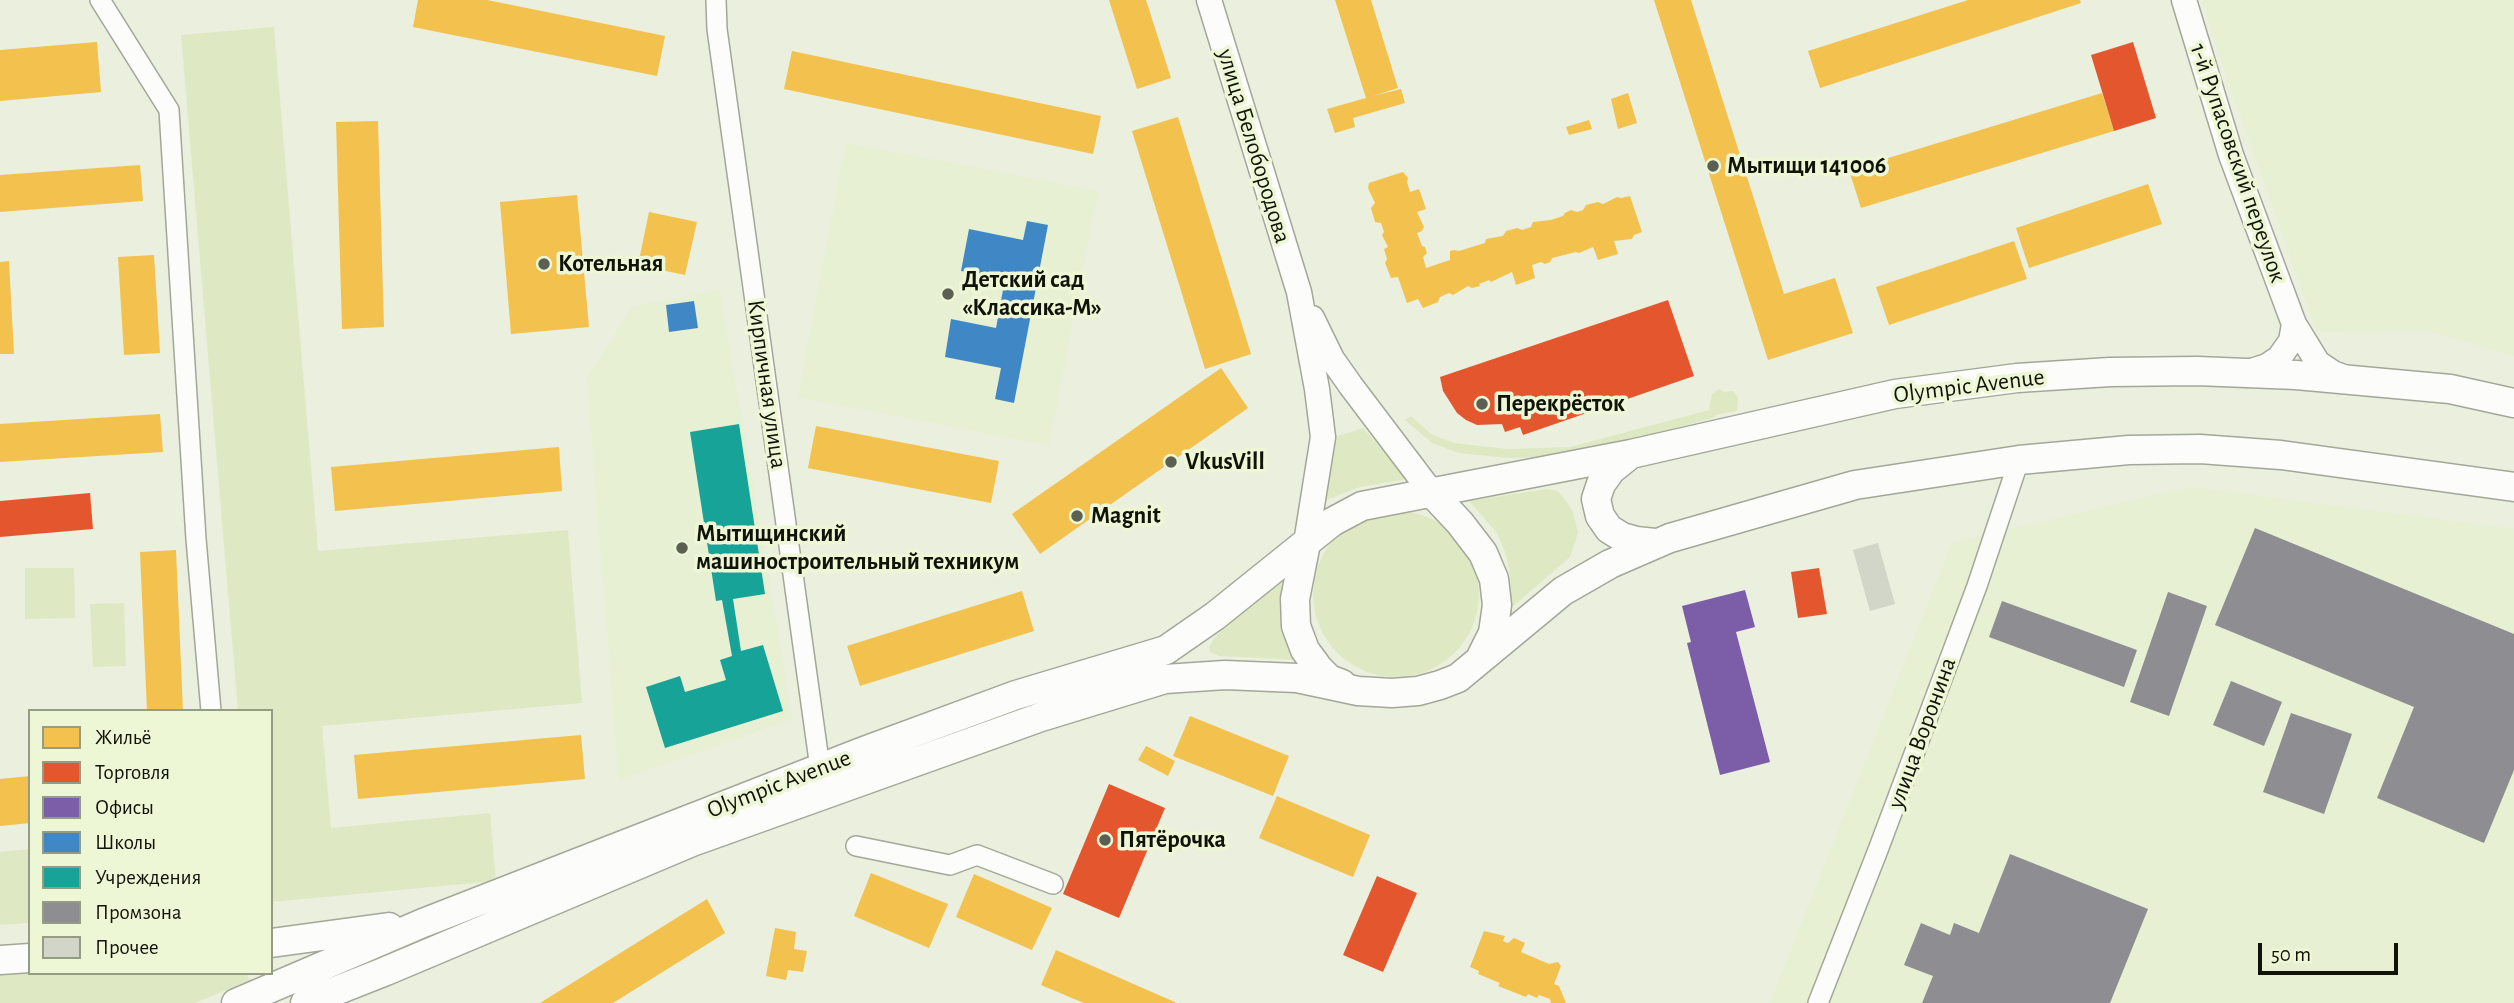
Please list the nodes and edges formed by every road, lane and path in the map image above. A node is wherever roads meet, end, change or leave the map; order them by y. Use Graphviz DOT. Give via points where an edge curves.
graph roads {
  1 [pos="100,0"];
  2 [pos="716,0"];
  3 [pos="1209,0"];
  4 [pos="2184,0"];
  5 [pos="1298,292"];
  6 [pos="2294,324"];
  7 [pos="2244,373"];
  8 [pos="2347,378"];
  9 [pos="2514,403"];
  10 [pos="1631,454"];
  11 [pos="2019,460"];
  12 [pos="2514,487"];
  13 [pos="1432,493"];
  14 [pos="1306,543"];
  15 [pos="1655,543"];
  16 [pos="1480,659"];
  17 [pos="1358,691"];
  18 [pos="211,709"];
  19 [pos="820,768"];
  20 [pos="856,846"];
  21 [pos="1053,884"];
  22 [pos="423,923"];
  23 [pos="273,943"];
  24 [pos="28,958"];
  25 [pos="0,960"];
  26 [pos="386,971"];
  27 [pos="236,1003"];
  28 [pos="305,1003"];
  29 [pos="349,1003"];
  30 [pos="1818,1003"];
  1 -- 18 [label="street" via="169,110"];
  2 -- 19 [label="street, Кирпичная улица"];
  3 -- 5 [label="street, улица Белобородова"];
  4 -- 6 [label="street, 1-й Рупасовский переулок" via="2231,155"];
  5 -- 13 [label="street" via="1332,359"];
  5 -- 14 [label="street" via="1323,437"];
  6 -- 7 [label="street" via="2291,341 2279,358"];
  6 -- 8 [label="street, 1-й Рупасовский переулок" via="2318,363"];
  7 -- 8 [label="main road, Olympic Avenue"];
  7 -- 10 [label="main road, Olympic Avenue" via="2110,372 1895,394"];
  8 -- 9 [label="main road, Olympic Avenue" via="2450,389"];
  10 -- 13 [label="main road, Olympic Avenue"];
  10 -- 15 [label="main road" via="1601,484 1596,499 1600,516 1622,537"];
  11 -- 12 [label="main road, Olympic Avenue" via="2200,449 2281,455"];
  11 -- 15 [label="main road, Olympic Avenue" via="1855,485"];
  11 -- 30 [label="street, улица Воронина" via="1977,586"];
  13 -- 14 [label="main road, Olympic Avenue" via="1362,506"];
  13 -- 16 [label="main road, Olympic Avenue" via="1483,553 1494,579 1493,633"];
  14 -- 17 [label="main road, Olympic Avenue" via="1294,599 1296,626 1319,669 1329,679"];
  14 -- 19 [label="main road, Olympic Avenue" via="1166,650 1016,695"];
  15 -- 16 [label="main road, Olympic Avenue" via="1563,591"];
  16 -- 17 [label="main road, Olympic Avenue" via="1458,678 1418,691"];
  17 -- 26 [label="main road, Olympic Avenue" via="1297,678 1225,675 1165,679 1041,716 692,842"];
  19 -- 22 [label="main road, Olympic Avenue"];
  20 -- 21 [label="street" via="950,865 977,855"];
  22 -- 23 [label="main road"];
  22 -- 27 [label="main road, Olympic Avenue"];
  24 -- 25 [label="main road"];
  26 -- 28 [label="main road, Olympic Avenue"];
  26 -- 29 [label="main road"];
}
